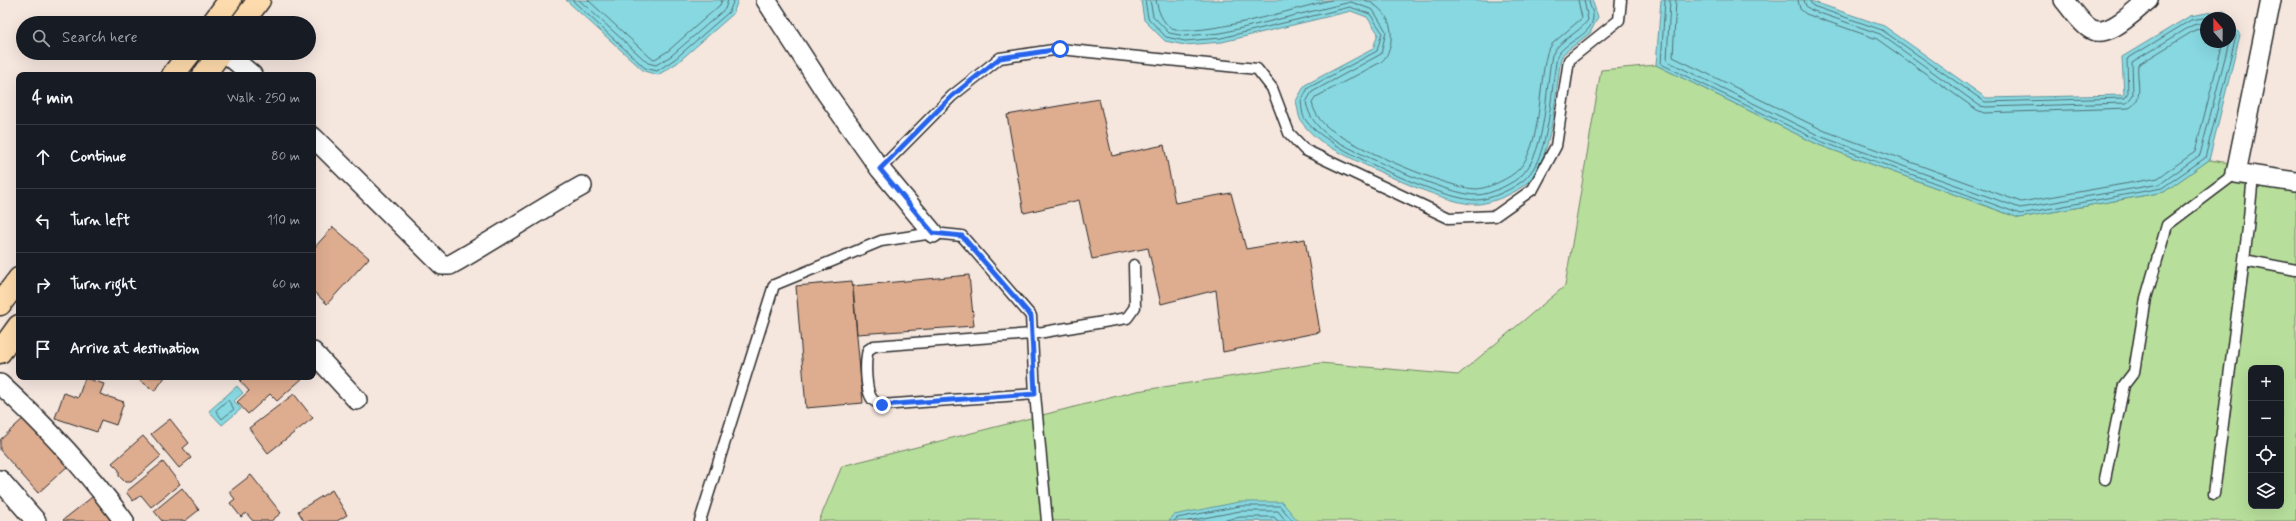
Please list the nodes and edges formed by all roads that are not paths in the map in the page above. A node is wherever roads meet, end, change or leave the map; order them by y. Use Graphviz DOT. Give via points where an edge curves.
graph roads {
  1 [pos="230,0"];
  2 [pos="259,0"];
  3 [pos="766,0"];
  4 [pos="1621,0"];
  5 [pos="2064,0"];
  6 [pos="2148,0"];
  7 [pos="2271,0"];
  8 [pos="217,16"];
  9 [pos="247,16"];
  10 [pos="184,60"];
  11 [pos="200,60"];
  12 [pos="234,60"];
  13 [pos="211,66"];
  14 [pos="175,72"];
  15 [pos="248,72"];
  16 [pos="316,139"];
  17 [pos="880,169"];
  18 [pos="2244,174"];
  19 [pos="2296,182"];
  20 [pos="582,186"];
  21 [pos="933,233"];
  22 [pos="2244,260"];
  23 [pos="1134,265"];
  24 [pos="2296,270"];
  25 [pos="16,283"];
  26 [pos="0,304"];
  27 [pos="16,330"];
  28 [pos="1032,334"];
  29 [pos="0,352"];
  30 [pos="316,355"];
  31 [pos="0,384"];
  32 [pos="1035,394"];
  33 [pos="357,400"];
  34 [pos="2105,479"];
  35 [pos="0,480"];
  36 [pos="2214,494"];
  37 [pos="36,521"];
  38 [pos="124,521"];
  39 [pos="700,521"];
  40 [pos="1047,521"];
  1 -- 8 [label="main road"];
  2 -- 9 [label="main road"];
  3 -- 17 [label="street"];
  4 -- 17 [label="lane" via="1619,20 1568,60 1556,146 1533,189 1495,216 1449,218 1305,150 1290,133 1272,88 1257,68 1060,49 1000,58 952,96"];
  5 -- 6 [label="street" via="2090,29 2100,31 2114,27"];
  7 -- 18 [label="street"];
  10 -- 14 [label="main road"];
  11 -- 13 [label="main road"];
  12 -- 15 [label="street"];
  16 -- 20 [label="street" via="442,265 450,265 492,242"];
  17 -- 21 [label="street"];
  18 -- 19 [label="street"];
  18 -- 22 [label="lane"];
  18 -- 34 [label="lane" via="2167,225 2146,298 2134,372 2124,385"];
  21 -- 28 [label="lane" via="962,236 1031,316"];
  21 -- 39 [label="lane" via="881,241 774,285"];
  22 -- 24 [label="lane"];
  22 -- 36 [label="lane"];
  23 -- 28 [label="lane" via="1135,307 1127,318"];
  25 -- 26 [label="main road"];
  27 -- 29 [label="main road"];
  28 -- 32 [label="lane"];
  28 -- 32 [label="lane" via="874,346 868,350 866,358 868,393 873,401 882,405"];
  30 -- 33 [label="street"];
  31 -- 38 [label="street" via="31,414 107,498"];
  32 -- 40 [label="lane"];
  35 -- 37 [label="street"];
}
